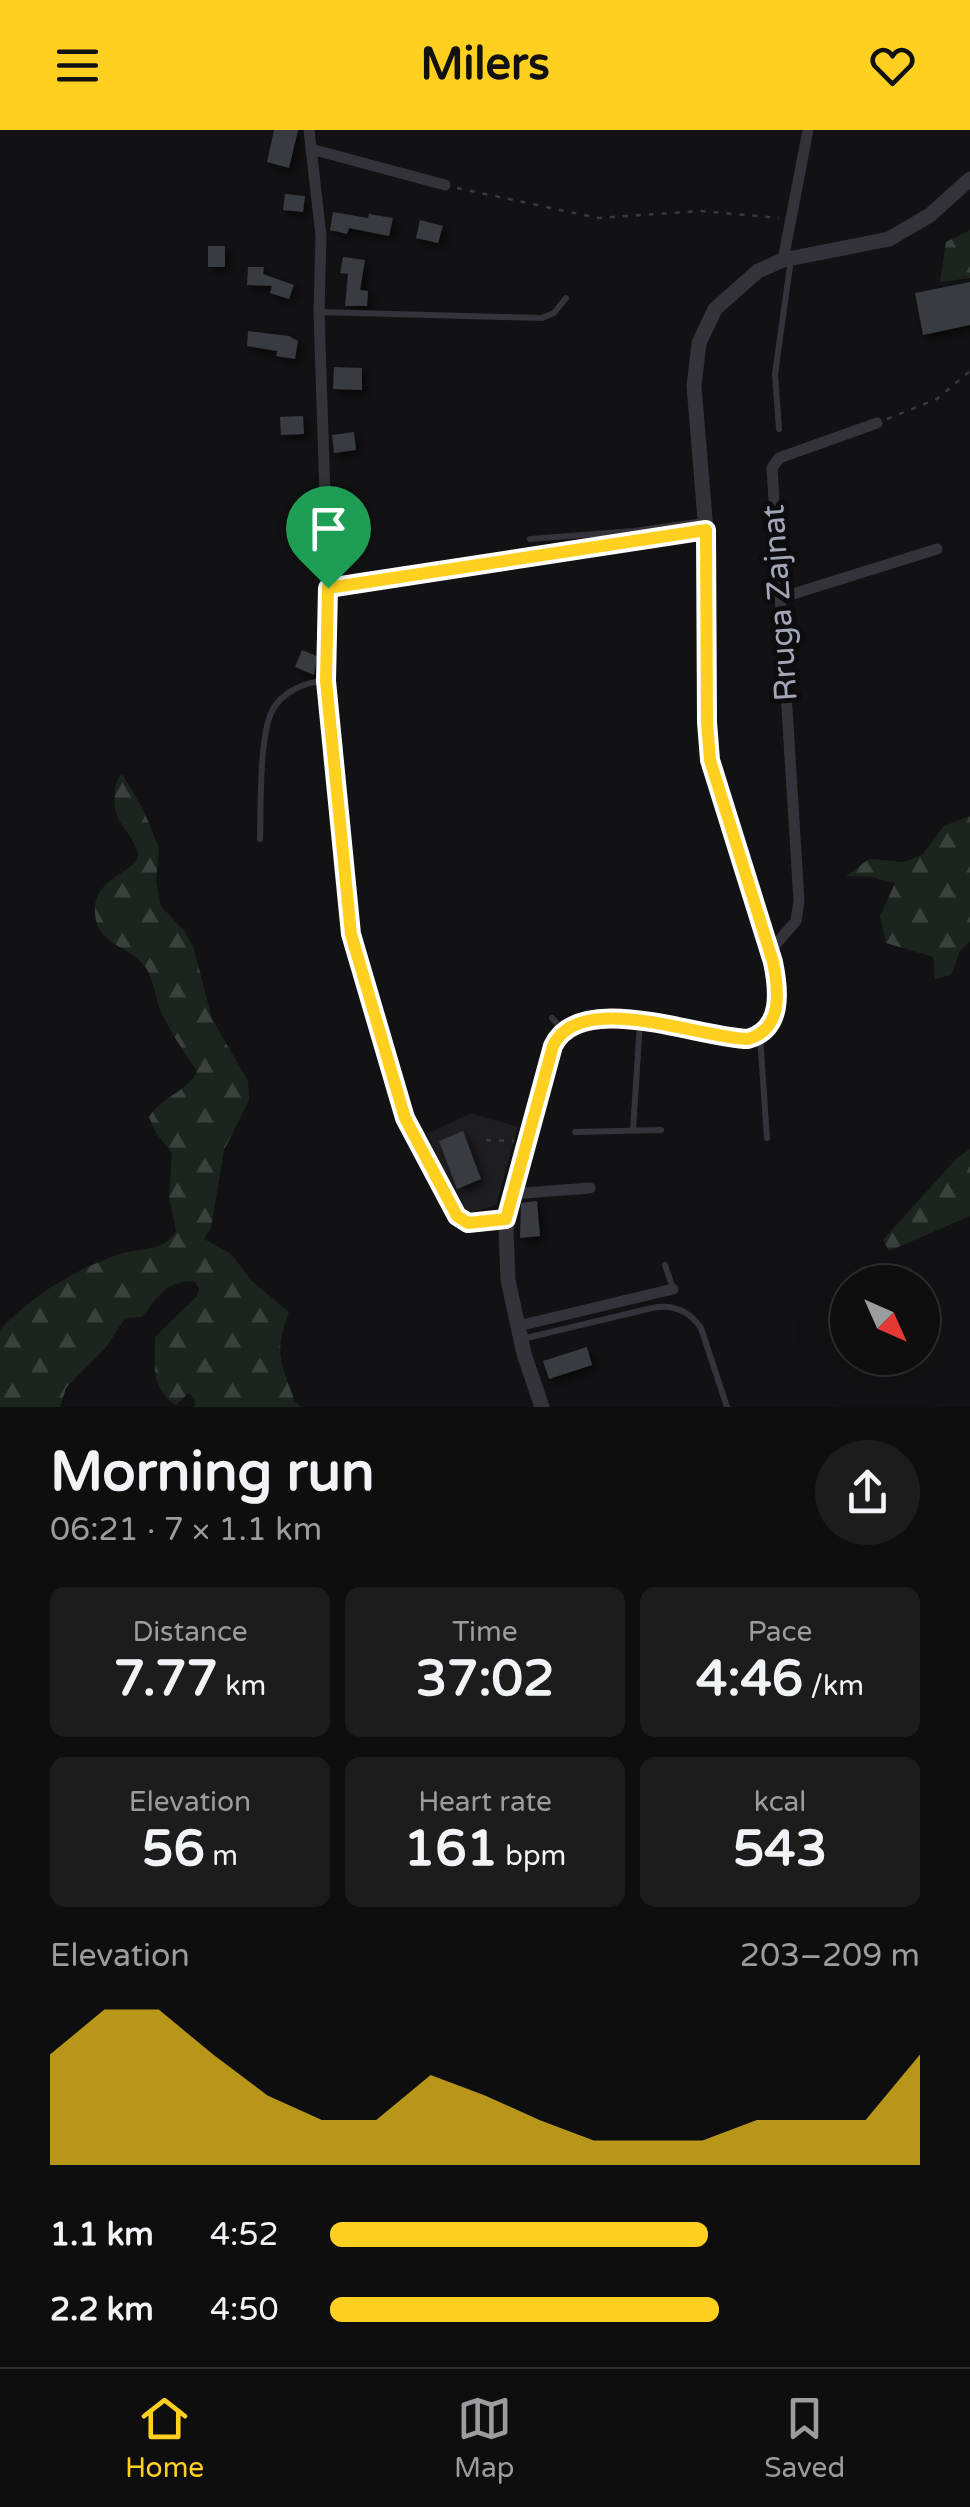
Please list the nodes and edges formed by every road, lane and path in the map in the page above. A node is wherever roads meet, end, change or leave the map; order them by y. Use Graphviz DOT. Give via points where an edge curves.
graph roads {
  1 [pos="309,130"];
  2 [pos="808,130"];
  3 [pos="311,149"];
  4 [pos="970,179"];
  5 [pos="445,185"];
  6 [pos="790,222"];
  7 [pos="787,259"];
  8 [pos="566,298"];
  9 [pos="319,312"];
  10 [pos="970,371"];
  11 [pos="876,423"];
  12 [pos="780,428"];
  13 [pos="706,526"];
  14 [pos="530,538"];
  15 [pos="937,549"];
  16 [pos="328,588"];
  17 [pos="780,598"];
  18 [pos="326,681"];
  19 [pos="260,839"];
  20 [pos="770,951"];
  21 [pos="640,1022"];
  22 [pos="760,1034"];
  23 [pos="633,1130"];
  24 [pos="661,1130"];
  25 [pos="575,1132"];
  26 [pos="767,1138"];
  27 [pos="486,1140"];
  28 [pos="514,1141"];
  29 [pos="590,1188"];
  30 [pos="511,1194"];
  31 [pos="506,1219"];
  32 [pos="664,1265"];
  33 [pos="674,1289"];
  34 [pos="520,1333"];
  35 [pos="542,1407"];
  36 [pos="727,1407"];
  1 -- 3 [label="street"];
  2 -- 6 [label="street"];
  3 -- 5 [label="street"];
  3 -- 9 [label="street" via="321,236"];
  4 -- 7 [label="street" via="930,216 889,239"];
  5 -- 6 [label="path" via="598,218 701,211"];
  6 -- 7 [label="street"];
  7 -- 12 [label="lane" via="775,374"];
  7 -- 13 [label="street" via="729,294 699,343 694,386"];
  8 -- 9 [label="lane" via="542,318"];
  9 -- 16 [label="street"];
  10 -- 11 [label="path" via="937,398"];
  11 -- 17 [label="street, Rruga Zajnat" via="779,458 772,468"];
  13 -- 14 [label="lane"];
  13 -- 16 [label="street"];
  13 -- 20 [label="street" via="710,760"];
  15 -- 17 [label="street"];
  16 -- 18 [label="street"];
  17 -- 20 [label="street, Rruga Zajnat" via="799,901 796,921"];
  18 -- 19 [label="lane" via="308,682 272,710"];
  18 -- 31 [label="street" via="351,934 405,1118 457,1216 468,1223"];
  20 -- 22 [label="street" via="776,1010"];
  21 -- 22 [label="street" via="742,1039"];
  21 -- 23 [label="lane"];
  21 -- 30 [label="street" via="557,1024"];
  22 -- 26 [label="lane"];
  23 -- 24 [label="lane"];
  23 -- 25 [label="lane"];
  27 -- 28 [label="path"];
  29 -- 30 [label="street"];
  30 -- 31 [label="street"];
  31 -- 34 [label="street" via="508,1280"];
  32 -- 33 [label="lane"];
  33 -- 34 [label="street"];
  34 -- 35 [label="street"];
  34 -- 36 [label="lane" via="663,1306 682,1310 702,1328"];
}
